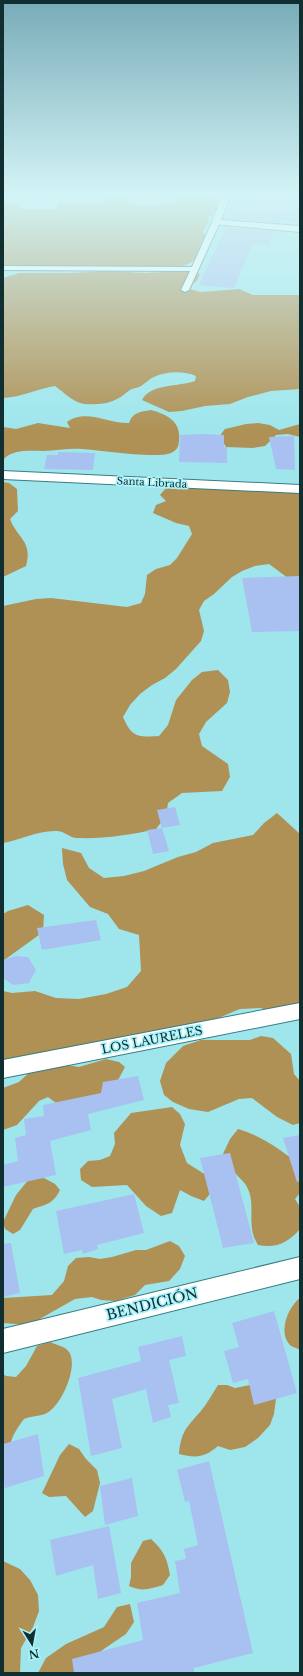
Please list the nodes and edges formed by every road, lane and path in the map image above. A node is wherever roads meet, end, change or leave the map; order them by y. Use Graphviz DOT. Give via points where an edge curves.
graph roads {
  1 [pos="193,274"];
  2 [pos="185,290"];
  3 [pos="3,475"];
  4 [pos="300,489"];
  5 [pos="300,1011"];
  6 [pos="3,1069"];
  7 [pos="300,1268"];
  8 [pos="3,1341"];
  1 -- 2 [label="street"];
  3 -- 4 [label="street, Santa Librada"];
  5 -- 6 [label="street, LOS LAURELES"];
  7 -- 8 [label="street, BENDICIÓN"];
}
